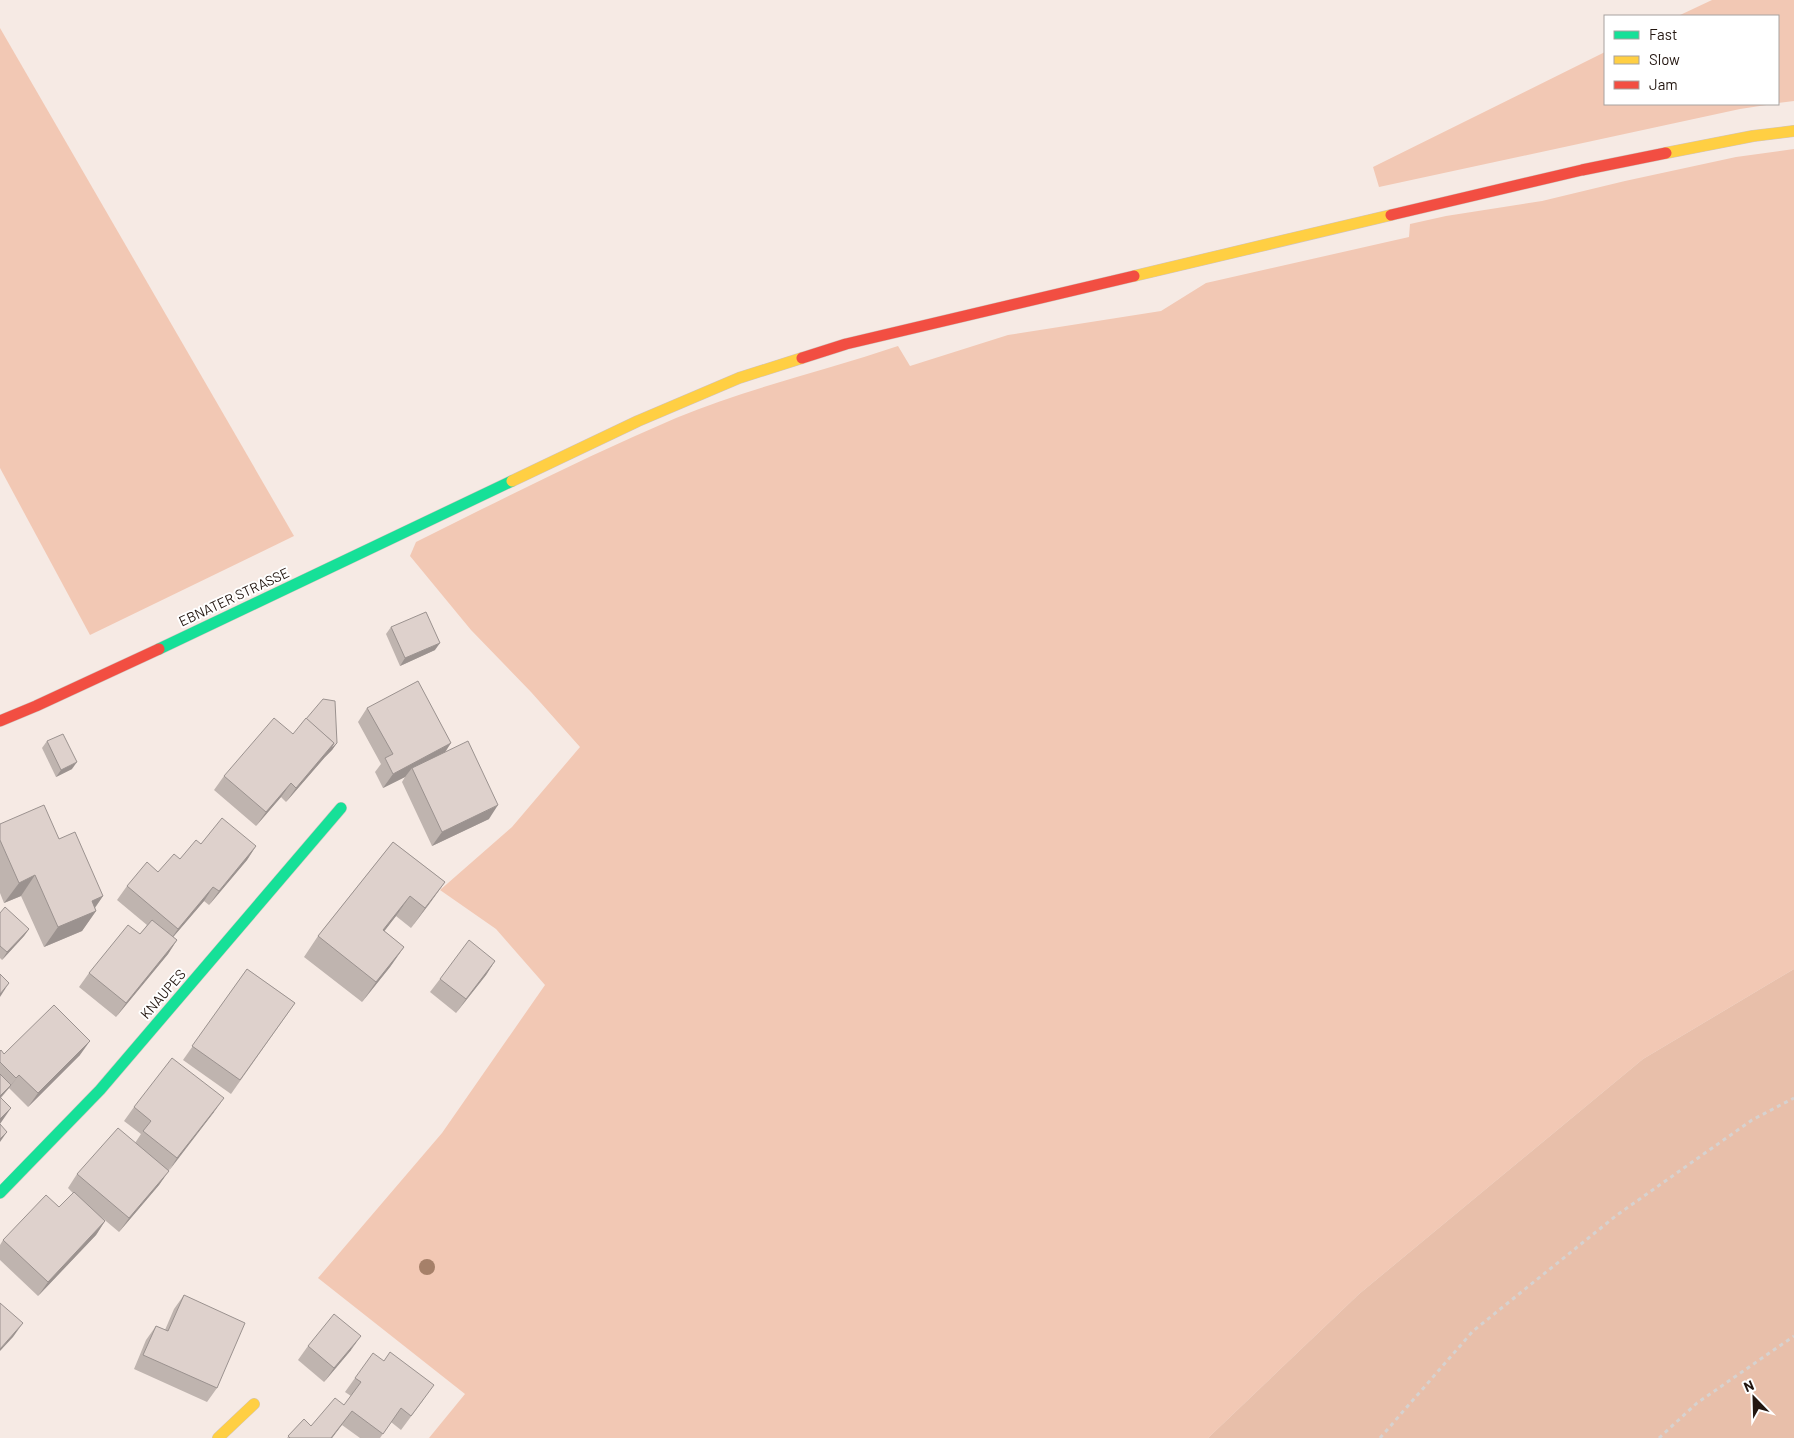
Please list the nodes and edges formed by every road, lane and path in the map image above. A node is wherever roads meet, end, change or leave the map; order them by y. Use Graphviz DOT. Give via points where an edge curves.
graph roads {
  1 [pos="1794,131"];
  2 [pos="0,721"];
  3 [pos="341,808"];
  4 [pos="1794,1098"];
  5 [pos="0,1193"];
  6 [pos="1794,1336"];
  7 [pos="254,1404"];
  8 [pos="218,1438"];
  9 [pos="1380,1438"];
  10 [pos="1658,1438"];
  1 -- 2 [label="main road, EBNATER STRASSE" via="1753,136 1582,170 846,344 739,378 638,421"];
  3 -- 5 [label="main road, KNAUPES" via="100,1090"];
  4 -- 9 [label="path" via="1752,1120 1617,1215 1473,1331"];
  6 -- 10 [label="path" via="1697,1403"];
  7 -- 8 [label="main road"];
}
